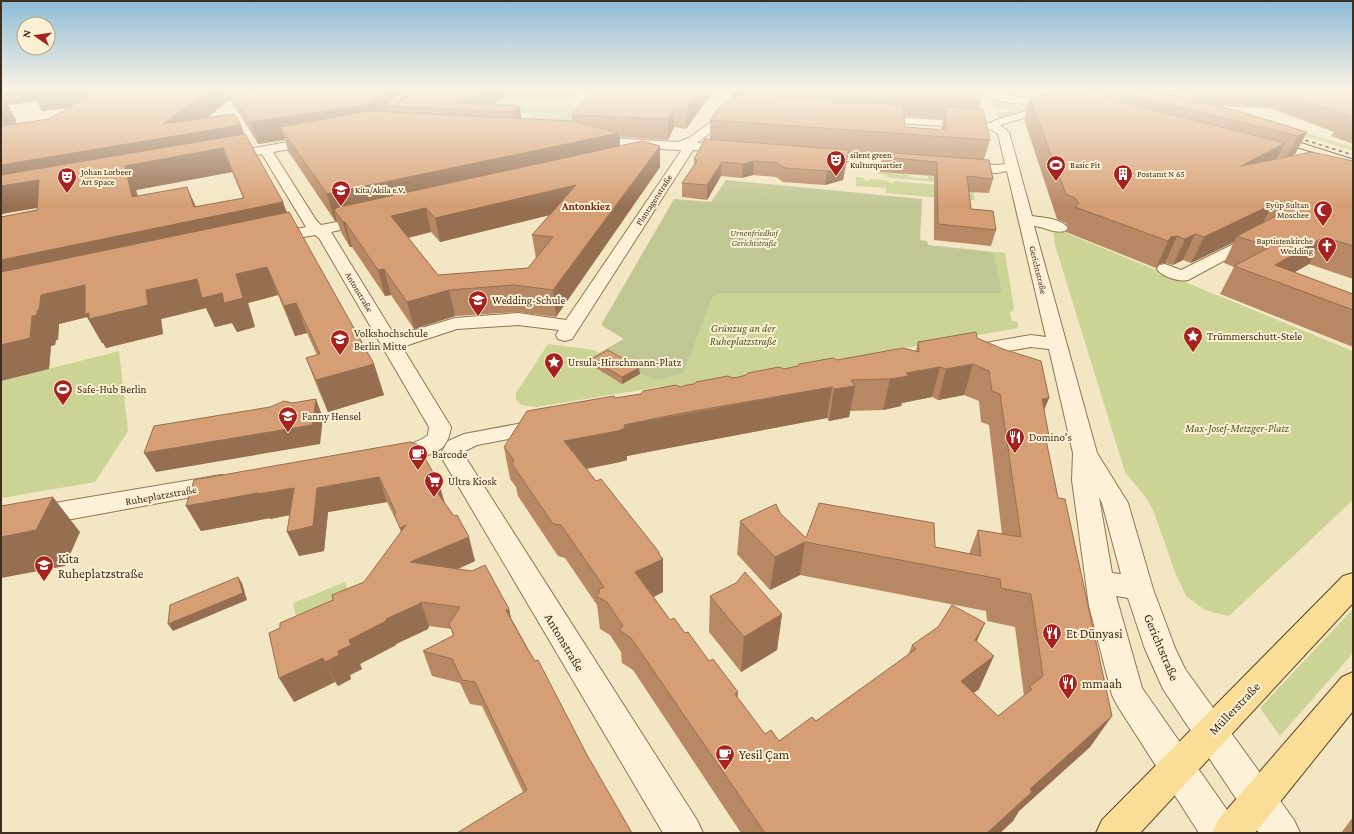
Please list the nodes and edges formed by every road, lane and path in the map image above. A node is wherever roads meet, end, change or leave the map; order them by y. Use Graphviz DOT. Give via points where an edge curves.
graph roads {
  1 [pos="709,129"];
  2 [pos="1000,129"];
  3 [pos="324,140"];
  4 [pos="580,141"];
  5 [pos="683,146"];
  6 [pos="266,150"];
  7 [pos="745,150"];
  8 [pos="803,154"];
  9 [pos="640,158"];
  10 [pos="213,159"];
  11 [pos="922,164"];
  12 [pos="953,166"];
  13 [pos="1011,167"];
  14 [pos="1024,217"];
  15 [pos="379,218"];
  16 [pos="1060,227"];
  17 [pos="318,230"];
  18 [pos="1260,236"];
  19 [pos="255,242"];
  20 [pos="1165,269"];
  21 [pos="390,344"];
  22 [pos="1057,344"];
  23 [pos="953,355"];
  24 [pos="563,422"];
  25 [pos="445,445"];
  26 [pos="1084,453"];
  27 [pos="367,459"];
  28 [pos="242,480"];
  29 [pos="1,522"];
  30 [pos="1099,582"];
  31 [pos="1353,584"];
  32 [pos="1139,589"];
  33 [pos="1353,687"];
  34 [pos="1211,732"];
  35 [pos="1177,768"];
  36 [pos="1258,801"];
  37 [pos="684,833"];
  38 [pos="1115,833"];
  39 [pos="1220,833"];
  40 [pos="1231,833"];
  41 [pos="1281,833"];
  1 -- 5 [label="street"];
  2 -- 13 [label="street, Gerichtstraße" via="1003,132"];
  3 -- 6 [label="street"];
  4 -- 5 [label="street"];
  5 -- 7 [label="street"];
  5 -- 9 [label="street"];
  5 -- 21 [label="street, Plantagenstraße" via="687,151 568,331 518,319 454,324"];
  6 -- 10 [label="street"];
  6 -- 17 [label="street, Antonstraße" via="310,224"];
  8 -- 11 [label="street"];
  12 -- 13 [label="street" via="997,169"];
  13 -- 14 [label="street, Gerichtstraße"];
  14 -- 16 [label="street"];
  14 -- 22 [label="street, Gerichtstraße"];
  15 -- 17 [label="street"];
  17 -- 19 [label="street"];
  17 -- 21 [label="street, Antonstraße" via="325,235"];
  18 -- 20 [label="street" via="1182,276"];
  21 -- 25 [label="street, Antonstraße" via="440,427"];
  22 -- 23 [label="street" via="1031,341"];
  22 -- 26 [label="street, Gerichtstraße"];
  24 -- 25 [label="street"];
  25 -- 27 [label="street"];
  25 -- 37 [label="street, Antonstraße"];
  26 -- 30 [label="street, Gerichtstraße" via="1084,480"];
  26 -- 32 [label="street, Gerichtstraße" via="1115,503"];
  28 -- 29 [label="street, Ruheplatzstraße"];
  30 -- 32 [label="street"];
  30 -- 35 [label="street, Gerichtstraße" via="1128,695"];
  31 -- 34 [label="main road, Müllerstraße"];
  32 -- 34 [label="street, Gerichtstraße" via="1160,649 1174,679"];
  33 -- 36 [label="main road"];
  34 -- 35 [label="main road, Müllerstraße"];
  34 -- 36 [label="street, Gerichtstraße"];
  35 -- 38 [label="main road, Müllerstraße"];
  35 -- 39 [label="street, Gerichtstraße"];
  36 -- 40 [label="main road"];
  36 -- 41 [label="street, Gerichtstraße"];
}
